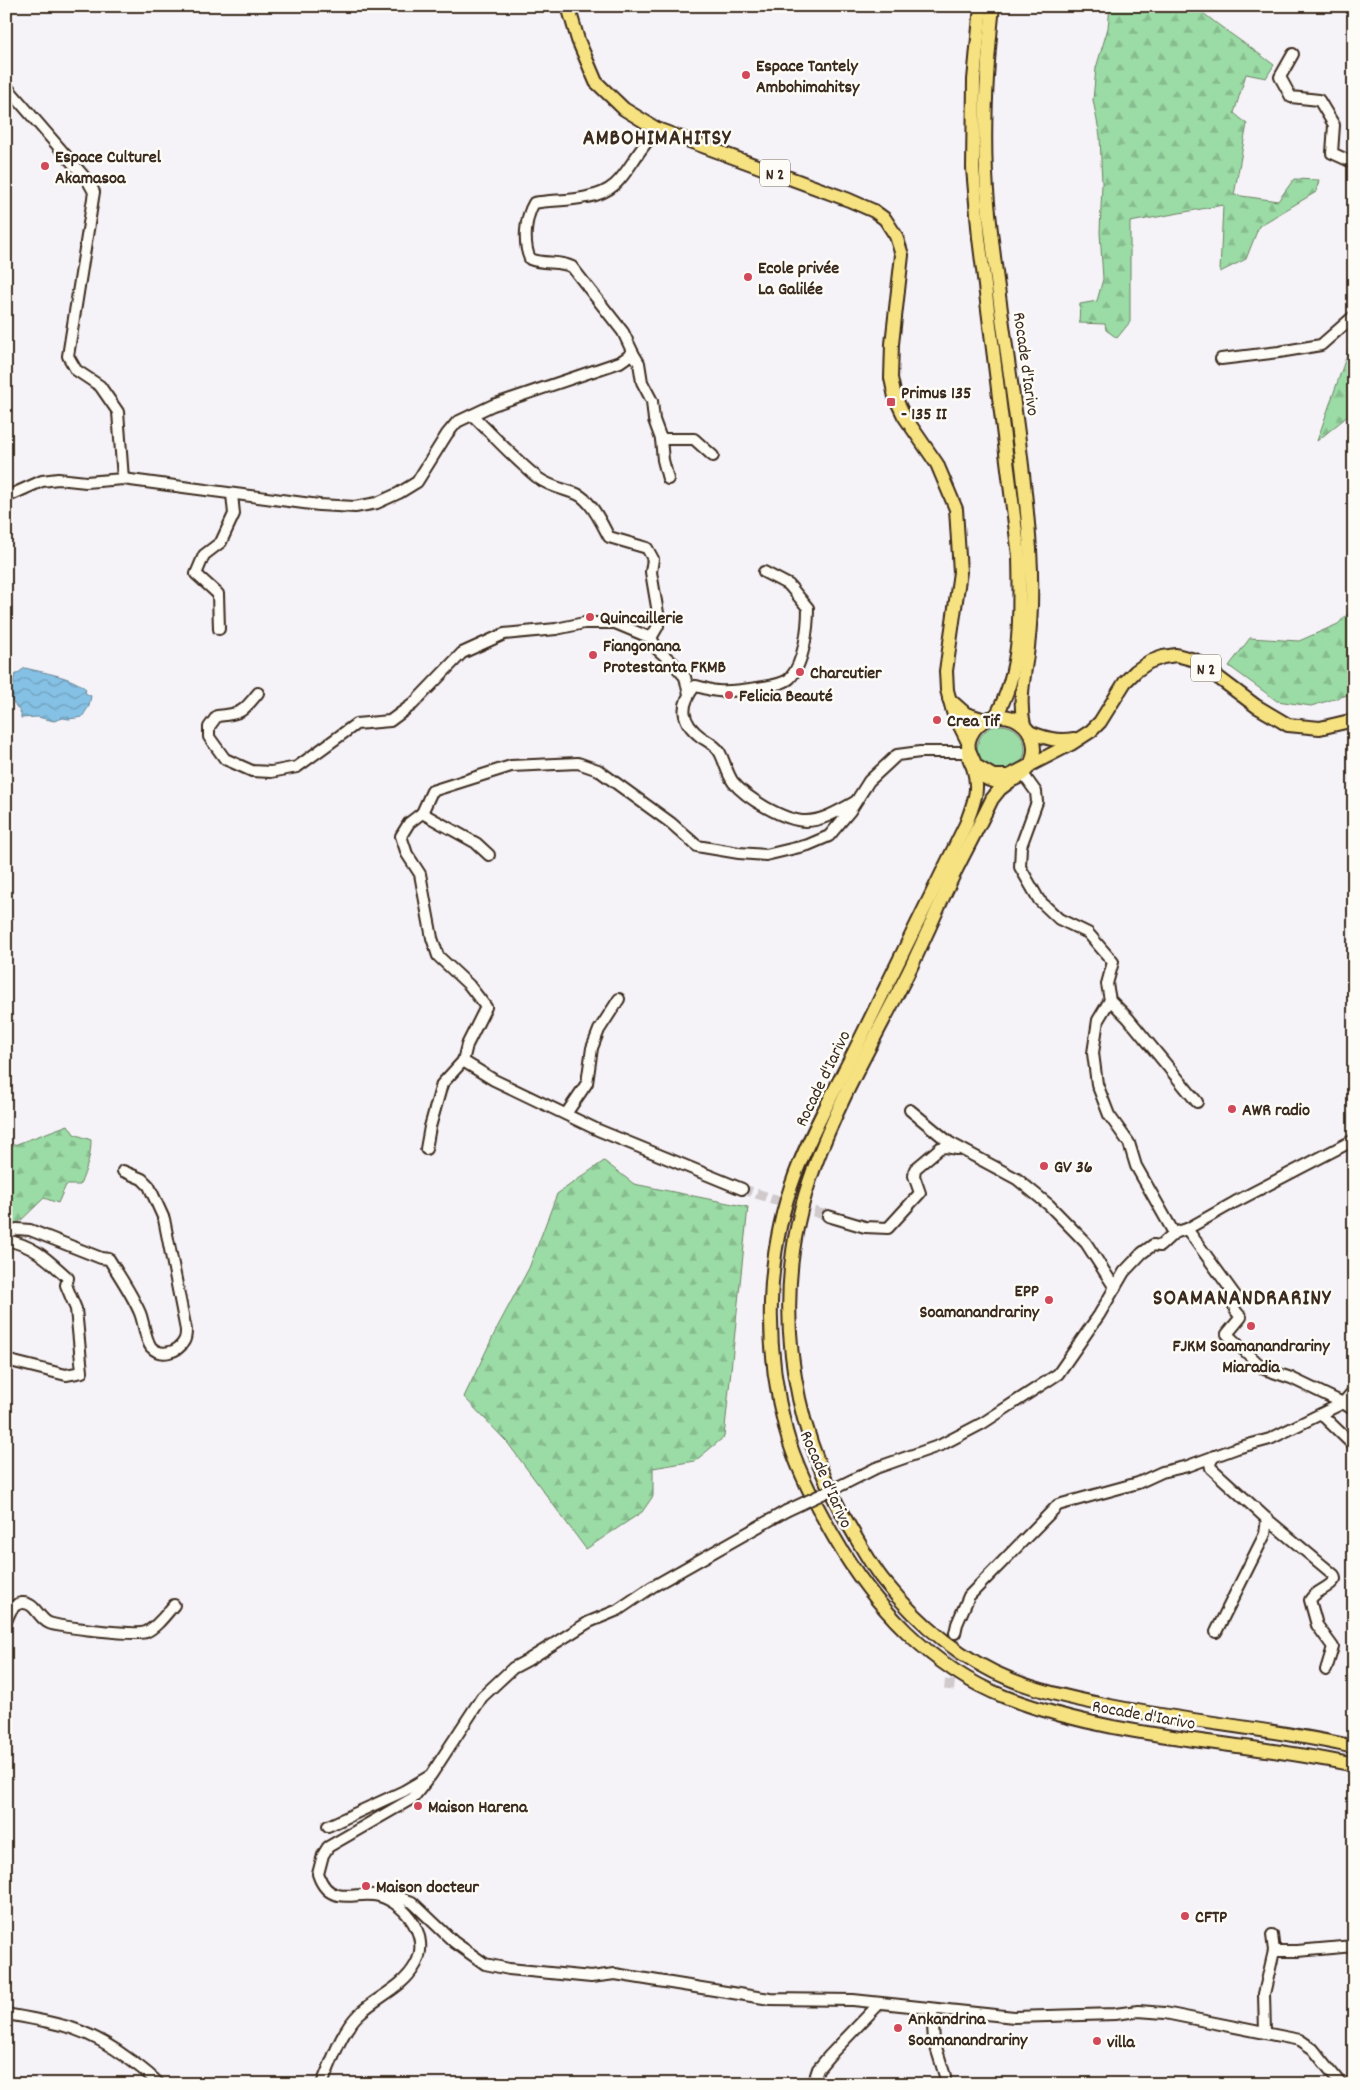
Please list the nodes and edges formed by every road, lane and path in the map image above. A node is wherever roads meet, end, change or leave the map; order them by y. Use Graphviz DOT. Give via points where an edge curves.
graph roads {
  1 [pos="568,6"];
  2 [pos="981,6"];
  3 [pos="994,6"];
  4 [pos="1294,54"];
  5 [pos="6,86"];
  6 [pos="657,129"];
  7 [pos="1354,163"];
  8 [pos="1354,316"];
  9 [pos="633,353"];
  10 [pos="1221,359"];
  11 [pos="472,415"];
  12 [pos="661,439"];
  13 [pos="713,456"];
  14 [pos="123,479"];
  15 [pos="668,479"];
  16 [pos="232,494"];
  17 [pos="6,497"];
  18 [pos="764,572"];
  19 [pos="219,629"];
  20 [pos="651,638"];
  21 [pos="258,693"];
  22 [pos="689,694"];
  23 [pos="949,699"];
  24 [pos="991,718"];
  25 [pos="1354,720"];
  26 [pos="1027,729"];
  27 [pos="1079,738"];
  28 [pos="968,747"];
  29 [pos="973,767"];
  30 [pos="1022,773"];
  31 [pos="856,802"];
  32 [pos="422,813"];
  33 [pos="489,855"];
  34 [pos="619,999"];
  35 [pos="1110,1000"];
  36 [pos="463,1061"];
  37 [pos="1197,1102"];
  38 [pos="910,1110"];
  39 [pos="566,1114"];
  40 [pos="1354,1140"];
  41 [pos="426,1149"];
  42 [pos="966,1152"];
  43 [pos="123,1171"];
  44 [pos="742,1189"];
  45 [pos="828,1216"];
  46 [pos="1187,1229"];
  47 [pos="6,1233"];
  48 [pos="1174,1233"];
  49 [pos="6,1240"];
  50 [pos="1115,1288"];
  51 [pos="6,1360"];
  52 [pos="1354,1390"];
  53 [pos="1344,1403"];
  54 [pos="1354,1410"];
  55 [pos="1322,1414"];
  56 [pos="1354,1446"];
  57 [pos="1214,1456"];
  58 [pos="1267,1518"];
  59 [pos="174,1605"];
  60 [pos="6,1622"];
  61 [pos="1216,1632"];
  62 [pos="955,1633"];
  63 [pos="1326,1670"];
  64 [pos="1354,1747"];
  65 [pos="1354,1766"];
  66 [pos="431,1775"];
  67 [pos="328,1826"];
  68 [pos="380,1896"];
  69 [pos="1272,1935"];
  70 [pos="1354,1946"];
  71 [pos="1274,1951"];
  72 [pos="879,2004"];
  73 [pos="932,2010"];
  74 [pos="6,2014"];
  75 [pos="1265,2032"];
  76 [pos="159,2084"];
  77 [pos="322,2084"];
  78 [pos="813,2084"];
  79 [pos="945,2084"];
  80 [pos="1341,2084"];
  1 -- 6 [label="main road, N 2" via="596,82 624,109"];
  2 -- 24 [label="main road, Rocade d'Iarivo" via="974,80 973,168 1019,565 1020,601 1014,667 1006,698"];
  3 -- 26 [label="main road, Rocade d'Iarivo" via="986,107 988,201 1030,548 1032,602 1021,703"];
  4 -- 7 [label="street" via="1280,77 1291,97 1318,100 1334,126 1332,153"];
  5 -- 14 [label="street" via="94,192 68,356 76,370 100,386 118,412"];
  6 -- 9 [label="street" via="614,187 587,198 534,203 528,211 525,248 530,259 572,267 623,332"];
  6 -- 23 [label="main road, N 2" via="874,211 886,219 896,236 902,255 892,344 891,378 895,397 937,464 956,508 960,572 946,671"];
  8 -- 10 [label="street" via="1321,345"];
  9 -- 11 [label="street" via="620,362"];
  9 -- 12 [label="street" via="652,401"];
  11 -- 16 [label="street" via="457,422 447,434 417,482 377,503 355,507 319,505"];
  11 -- 20 [label="street" via="541,480 579,495 594,510 608,537 647,548 652,559 658,613 658,626"];
  12 -- 13 [label="street" via="694,439"];
  12 -- 15 [label="street" via="662,460"];
  14 -- 16 [label="street"];
  14 -- 17 [label="street" via="86,482 58,478 42,481"];
  16 -- 19 [label="street" via="234,514 221,542 204,555 196,574 218,594"];
  18 -- 22 [label="street" via="789,585 808,608 808,634 795,671 786,682 777,684 716,692 696,686"];
  20 -- 21 [label="street" via="615,622 504,634 462,653 413,704 390,721 356,724 297,767 271,772 252,771 225,759 209,737 209,727 217,716 245,710"];
  20 -- 22 [label="street" via="658,650 685,677"];
  22 -- 31 [label="street" via="684,709 688,725 718,750 733,782 756,801 788,817 805,821 823,818"];
  23 -- 24 [label="main road" via="966,714"];
  23 -- 28 [label="main road, N 2"];
  24 -- 26 [label="main road" via="1011,718"];
  24 -- 28 [label="main road" via="972,733"];
  25 -- 27 [label="main road, N 2" via="1320,728 1288,725 1256,706 1195,660 1176,655 1136,670 1100,722"];
  26 -- 27 [label="main road" via="1049,739 1065,741"];
  26 -- 30 [label="main road" via="1034,748"];
  27 -- 30 [label="main road, N 2"];
  28 -- 29 [label="main road, N 2"];
  28 -- 30 [label="main road, N 2" via="976,766 993,776"];
  28 -- 31 [label="street" via="897,756 869,782"];
  29 -- 30 [label="main road" via="983,777 997,782"];
  29 -- 65 [label="main road, Rocade d'Iarivo" via="977,780 976,795 966,824 818,1124 795,1175 778,1232 771,1284 772,1340 786,1433 803,1477 840,1548 860,1578 889,1614 918,1642 944,1664 975,1683 1022,1702 1091,1723"];
  30 -- 35 [label="street" via="1036,792 1036,802 1021,846 1020,867 1038,900 1058,919 1088,933 1112,962 1107,984"];
  30 -- 64 [label="main road, Rocade d'Iarivo" via="1000,788 992,799 837,1114 804,1198 793,1243 790,1337 797,1394 808,1437 844,1518 883,1580 912,1612 962,1654 1039,1689 1105,1705"];
  31 -- 32 [label="street" via="829,836 808,845 766,855 697,846 672,823 598,770 578,763 511,766 432,791"];
  32 -- 33 [label="street" via="476,843"];
  32 -- 36 [label="street" via="409,823 401,836 407,854 420,874 432,938 438,956 486,1007 467,1045"];
  34 -- 39 [label="street" via="599,1030 592,1048 587,1082"];
  35 -- 37 [label="street"];
  35 -- 48 [label="street" via="1098,1020 1094,1045 1097,1084 1109,1115 1129,1143 1136,1166"];
  36 -- 39 [label="street" via="494,1080"];
  36 -- 41 [label="street" via="442,1084"];
  38 -- 42 [label="street"];
  39 -- 44 [label="street" via="637,1147"];
  40 -- 46 [label="street"];
  42 -- 45 [label="street" via="942,1147 915,1169 920,1193 888,1228 864,1227"];
  42 -- 50 [label="street" via="1017,1179 1049,1205 1086,1242"];
  43 -- 47 [label="street" via="142,1179 149,1186 164,1220 186,1330 185,1340 179,1348 159,1353 150,1346 131,1293 109,1259 30,1230 17,1229"];
  46 -- 48 [label="street"];
  46 -- 53 [label="street" via="1237,1298 1233,1305 1240,1318 1227,1334 1264,1369"];
  48 -- 50 [label="street" via="1160,1246 1153,1245 1142,1253 1124,1272"];
  49 -- 51 [label="street" via="23,1243 39,1251 68,1278 66,1285 76,1309 82,1372 66,1375"];
  50 -- 66 [label="street, bridge" via="1058,1374 1004,1411 941,1445 876,1468 786,1511 513,1668 482,1697"];
  52 -- 53 [label="street"];
  53 -- 54 [label="street"];
  53 -- 55 [label="street"];
  55 -- 56 [label="street"];
  55 -- 57 [label="street" via="1270,1439"];
  57 -- 58 [label="street" via="1211,1468"];
  57 -- 62 [label="street" via="1138,1483 1058,1505 969,1596"];
  58 -- 61 [label="street" via="1264,1534"];
  58 -- 63 [label="street" via="1334,1575 1332,1583 1310,1600 1317,1625 1333,1647"];
  59 -- 60 [label="street" via="145,1632 49,1623 28,1603 14,1606"];
  66 -- 67 [label="street" via="404,1792"];
  66 -- 68 [label="street" via="413,1798 328,1847 323,1855 318,1874 332,1893"];
  68 -- 72 [label="street" via="386,1893 412,1902 441,1930 485,1964 592,1977 615,1974 770,1999 853,2000"];
  68 -- 77 [label="street" via="395,1904 411,1920 420,1935 420,1952 401,1983 358,2015 339,2045"];
  69 -- 71 [label="street"];
  70 -- 71 [label="street"];
  71 -- 75 [label="street" via="1264,1994"];
  72 -- 73 [label="street"];
  72 -- 78 [label="street" via="818,2069"];
  73 -- 75 [label="street" via="1014,2017 1115,2014 1138,2010"];
  73 -- 79 [label="street" via="934,2041"];
  74 -- 76 [label="street" via="83,2030 108,2043 151,2074"];
  75 -- 80 [label="street" via="1300,2040 1313,2049"];
}
